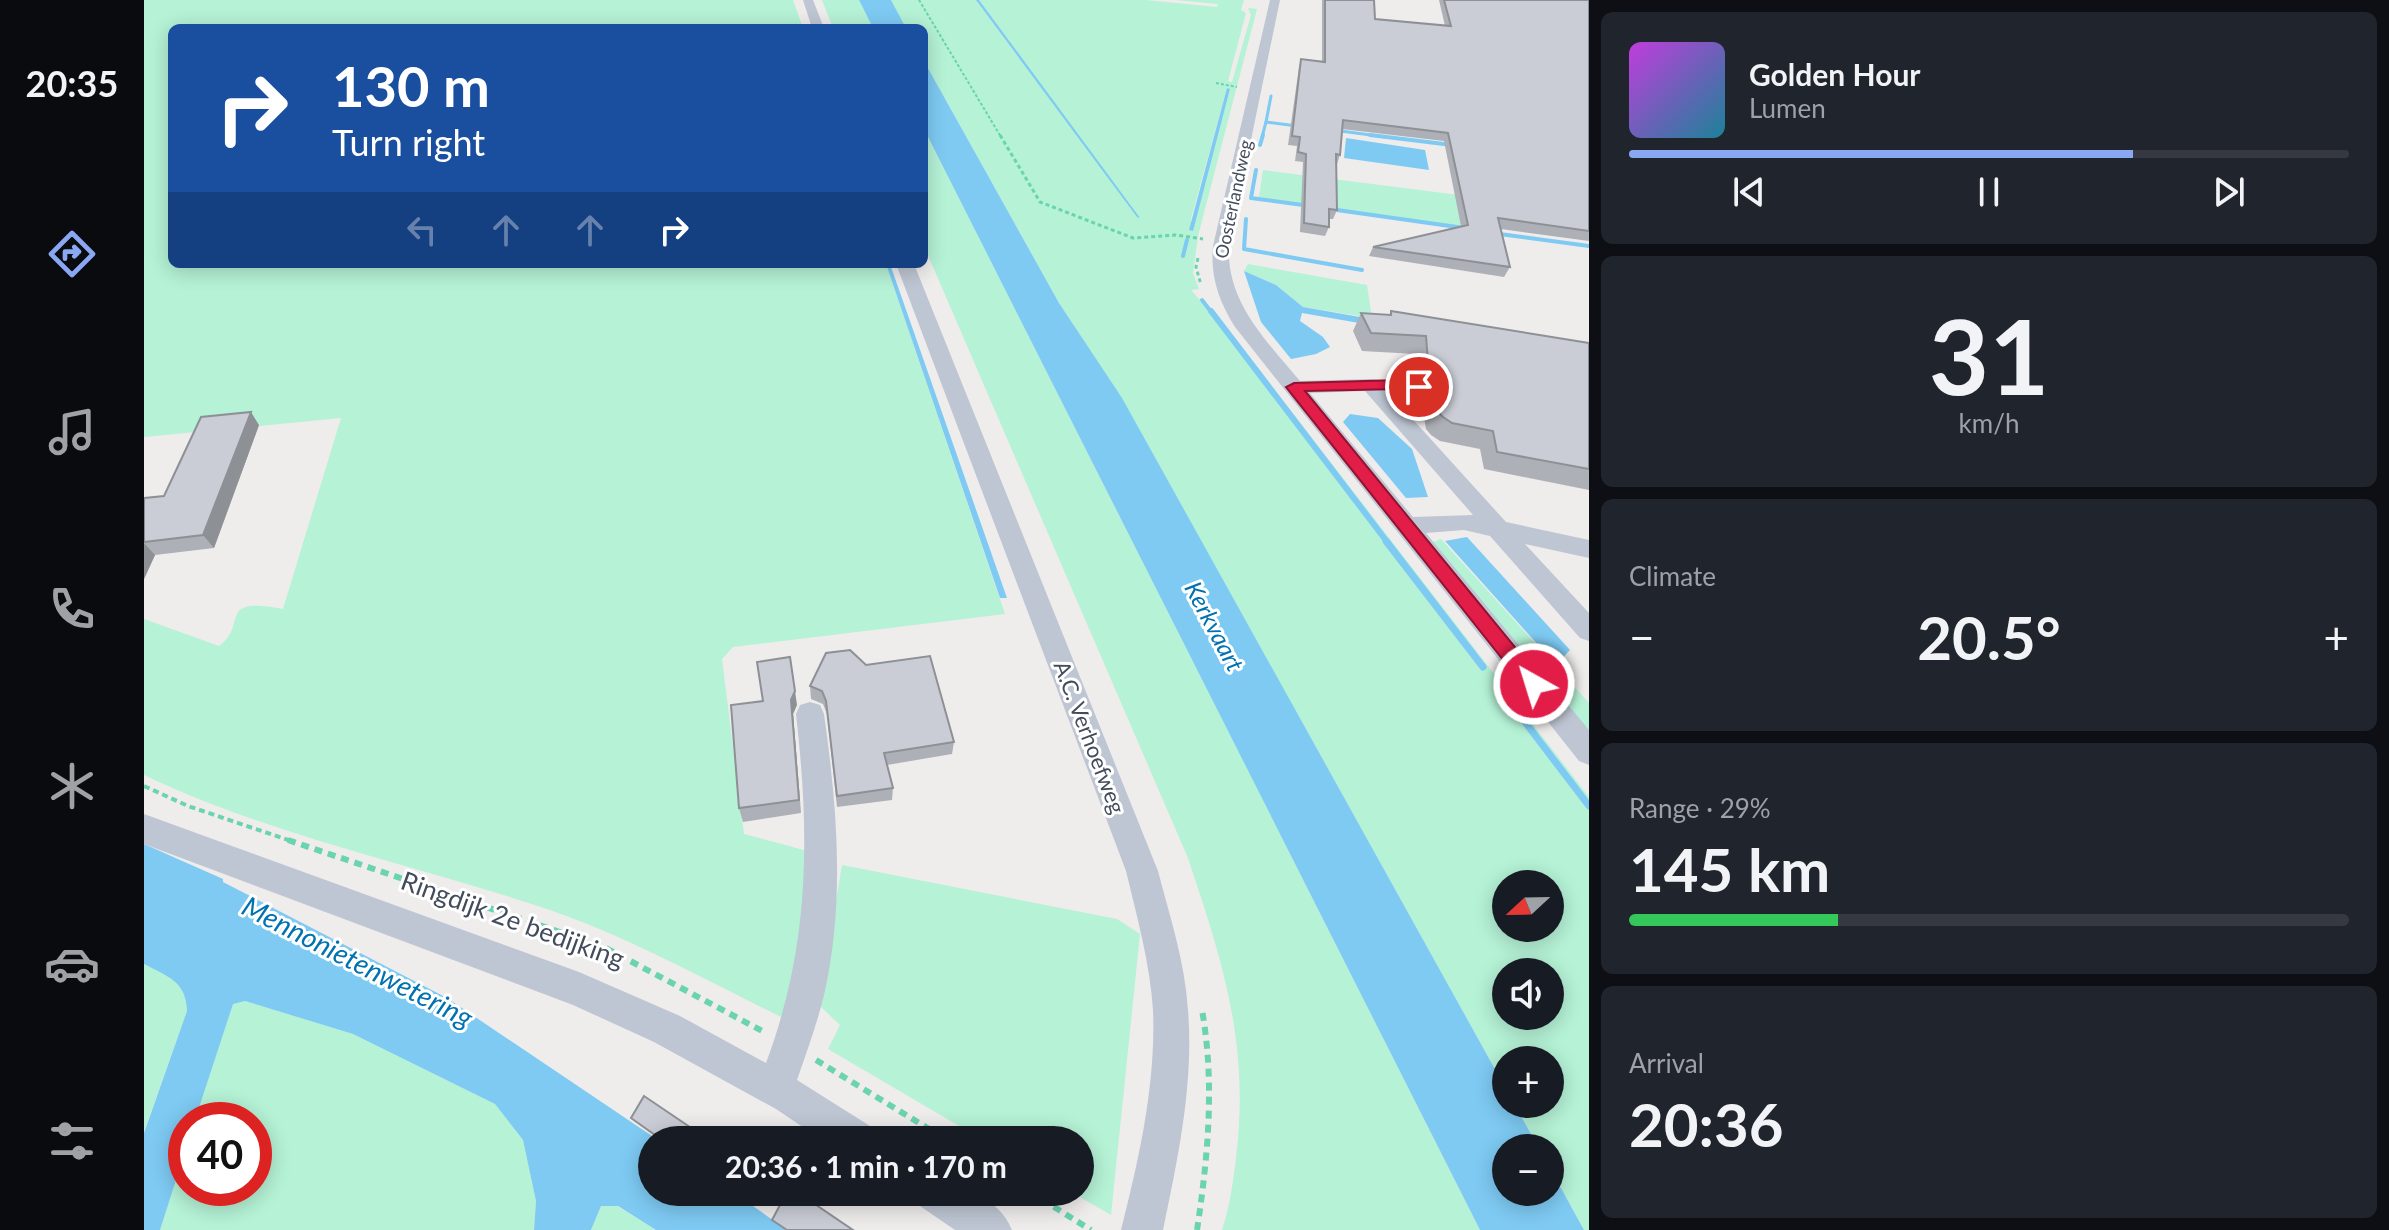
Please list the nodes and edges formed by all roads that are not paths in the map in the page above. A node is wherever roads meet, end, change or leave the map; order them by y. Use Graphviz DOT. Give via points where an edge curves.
graph roads {
  1 [pos="808,0"];
  2 [pos="1275,0"];
  3 [pos="817,24"];
  4 [pos="907,268"];
  5 [pos="1371,385"];
  6 [pos="1294,387"];
  7 [pos="1419,387"];
  8 [pos="1406,526"];
  9 [pos="1498,529"];
  10 [pos="1589,549"];
  11 [pos="1589,631"];
  12 [pos="810,714"];
  13 [pos="1589,752"];
  14 [pos="144,829"];
  15 [pos="775,1089"];
  16 [pos="834,1126"];
  17 [pos="955,1206"];
  18 [pos="991,1230"];
  19 [pos="1142,1230"];
  1 -- 3 [label="street"];
  2 -- 6 [label="street, Oosterlandweg" via="1219,265 1223,290 1242,323"];
  4 -- 19 [label="street, A.C. Verhoefweg" via="1142,871 1162,948 1171,1028 1159,1156"];
  5 -- 6 [label="street"];
  5 -- 7 [label="street"];
  5 -- 9 [label="street"];
  6 -- 8 [label="street, Oosterlandweg"];
  8 -- 9 [label="street" via="1464,522"];
  8 -- 13 [label="street, Oosterlandweg"];
  9 -- 10 [label="street"];
  9 -- 11 [label="street"];
  12 -- 15 [label="street" via="822,808 820,903 809,981"];
  14 -- 15 [label="street, Ringdijk 2e bedijking" via="579,990 667,1029"];
  15 -- 16 [label="street, Ringdijk 2e bedijking"];
  17 -- 18 [label="street"];
}
